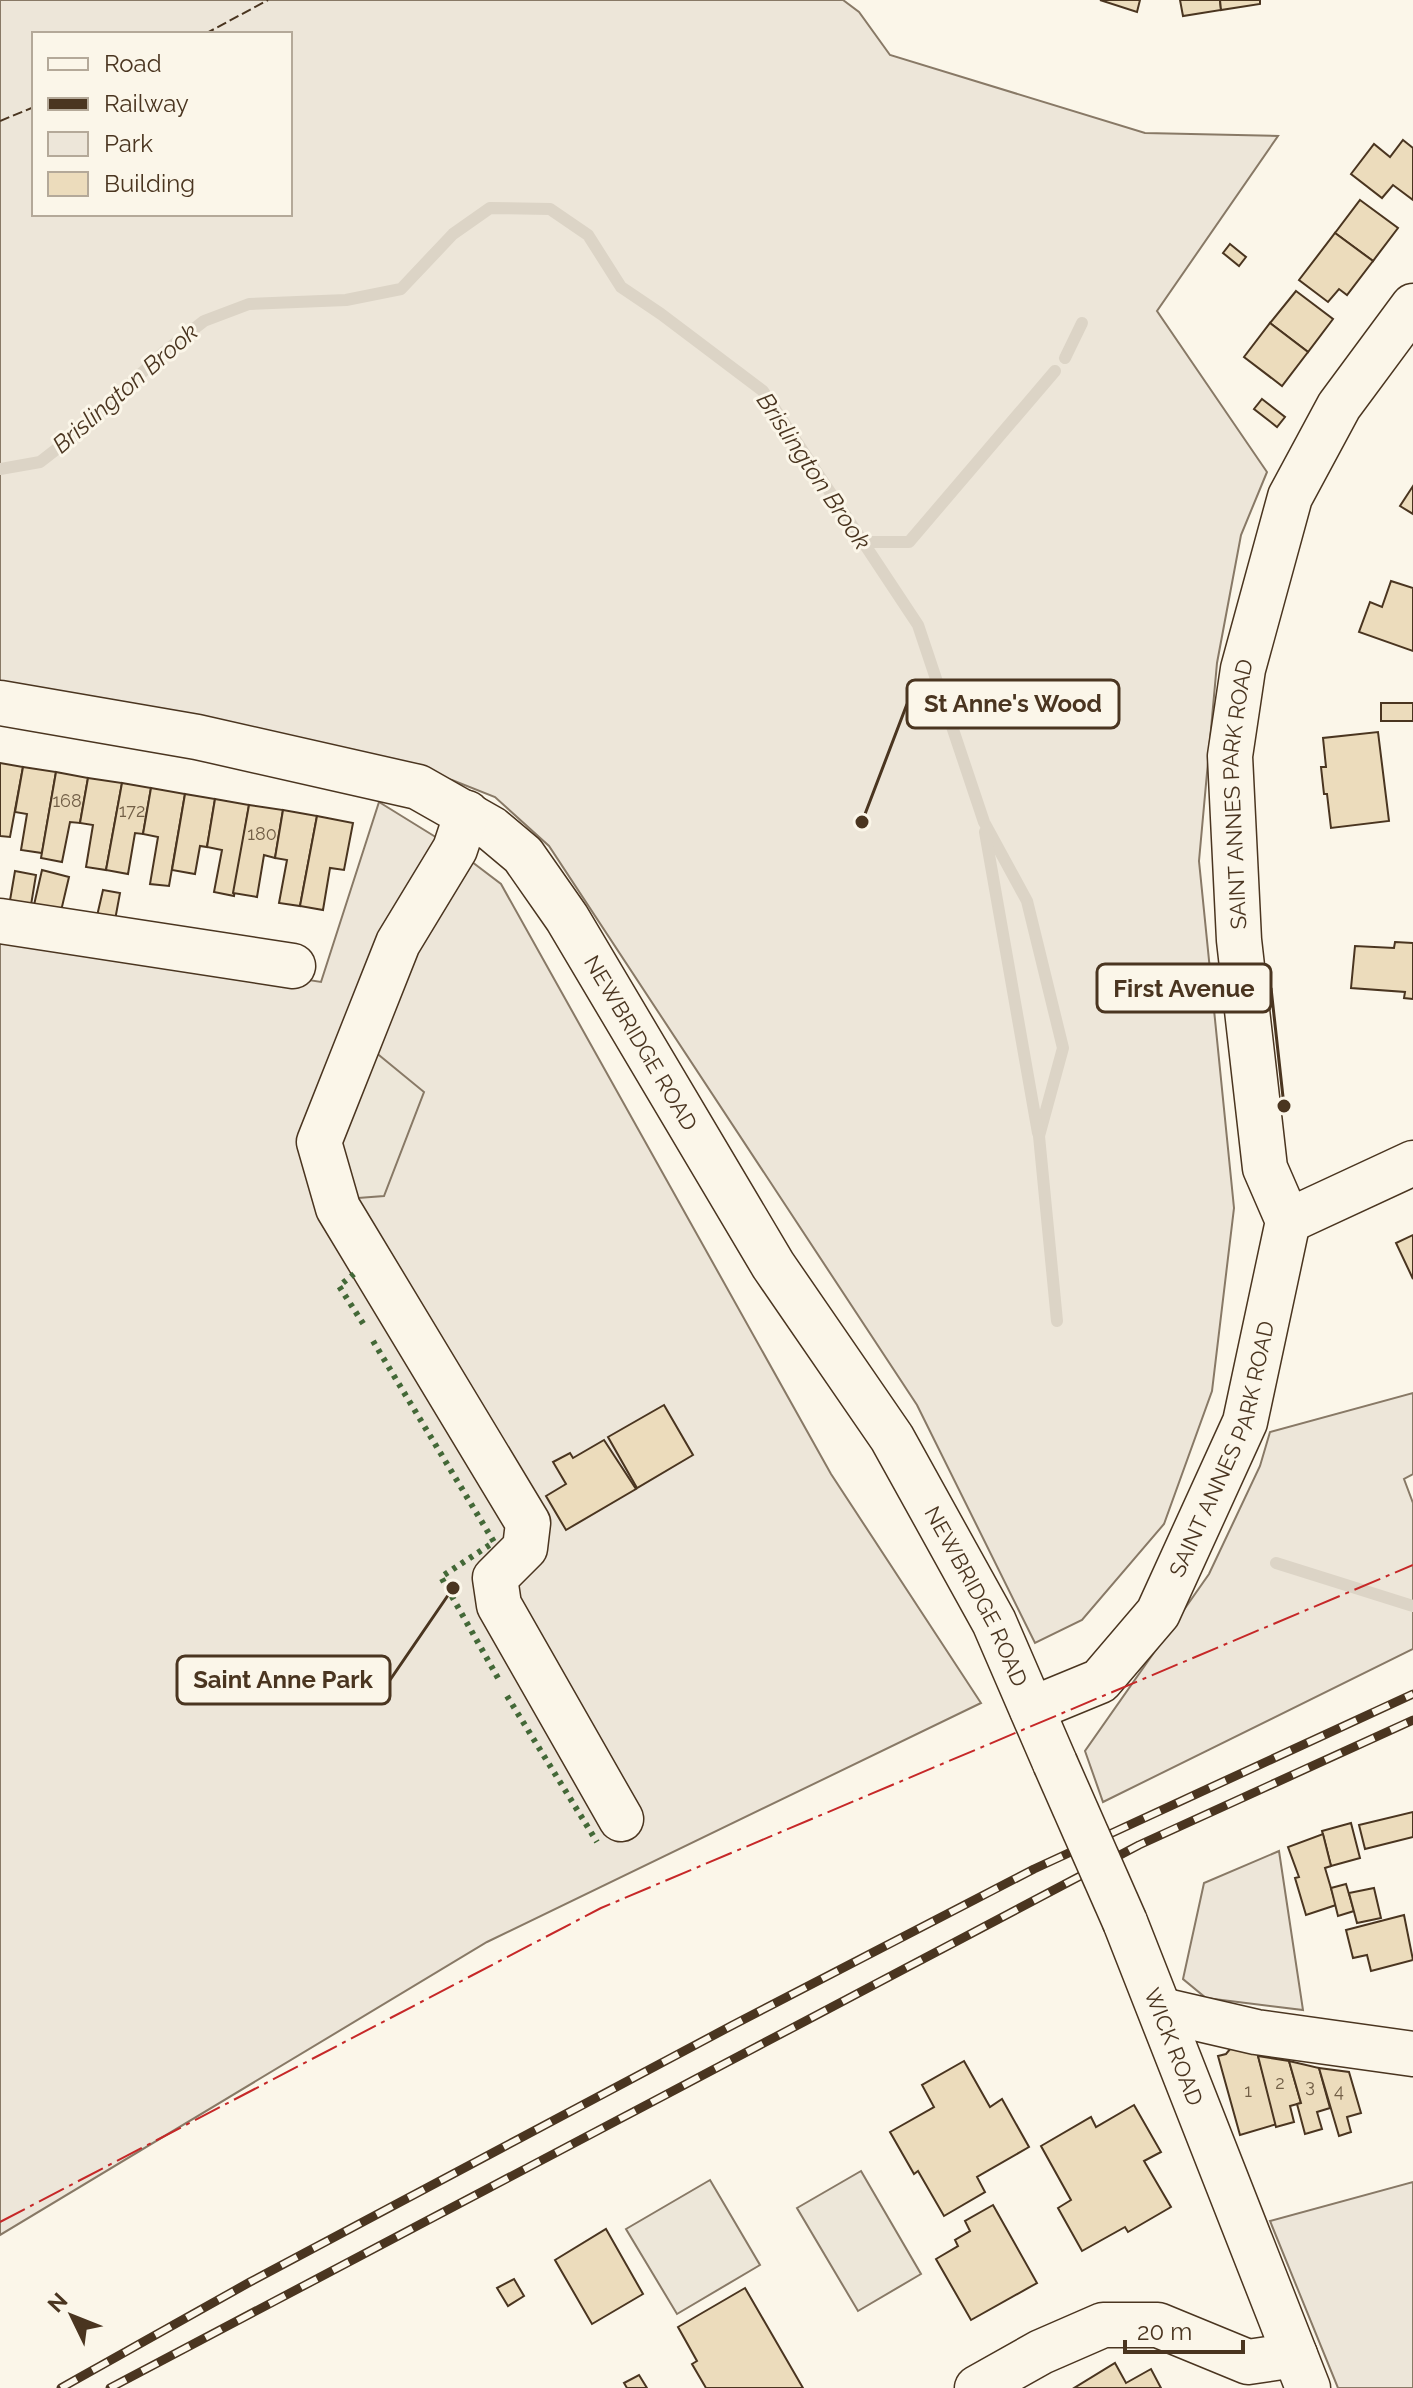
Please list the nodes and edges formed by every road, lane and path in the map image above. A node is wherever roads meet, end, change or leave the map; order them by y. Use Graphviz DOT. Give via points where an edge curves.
graph roads {
  1 [pos="1413,306"];
  2 [pos="0,703"];
  3 [pos="467,813"];
  4 [pos="0,921"];
  5 [pos="293,966"];
  6 [pos="1413,1163"];
  7 [pos="1288,1221"];
  8 [pos="1032,1709"];
  9 [pos="621,1819"];
  10 [pos="1161,2010"];
  11 [pos="1413,2054"];
  12 [pos="1302,2371"];
  13 [pos="977,2388"];
  1 -- 7 [label="street, SAINT ANNES PARK ROAD" via="1339,406 1290,497 1243,669 1230,756 1239,940 1265,1168"];
  2 -- 3 [label="street, NEWBRIDGE ROAD" via="197,737 418,787"];
  3 -- 8 [label="street, NEWBRIDGE ROAD" via="523,855 567,918 773,1265 892,1438 994,1622"];
  3 -- 9 [label="street" via="455,849 398,943 319,1142 338,1208 528,1523 525,1548 495,1578 499,1605"];
  4 -- 5 [label="street"];
  6 -- 7 [label="street"];
  7 -- 8 [label="street, SAINT ANNES PARK ROAD" via="1245,1422 1158,1613 1100,1681"];
  8 -- 10 [label="street, WICK ROAD, bridge"];
  10 -- 11 [label="street" via="1256,2032"];
  10 -- 12 [label="street, WICK ROAD"];
  12 -- 13 [label="street" via="1248,2362 1158,2325 1103,2325"];
}
